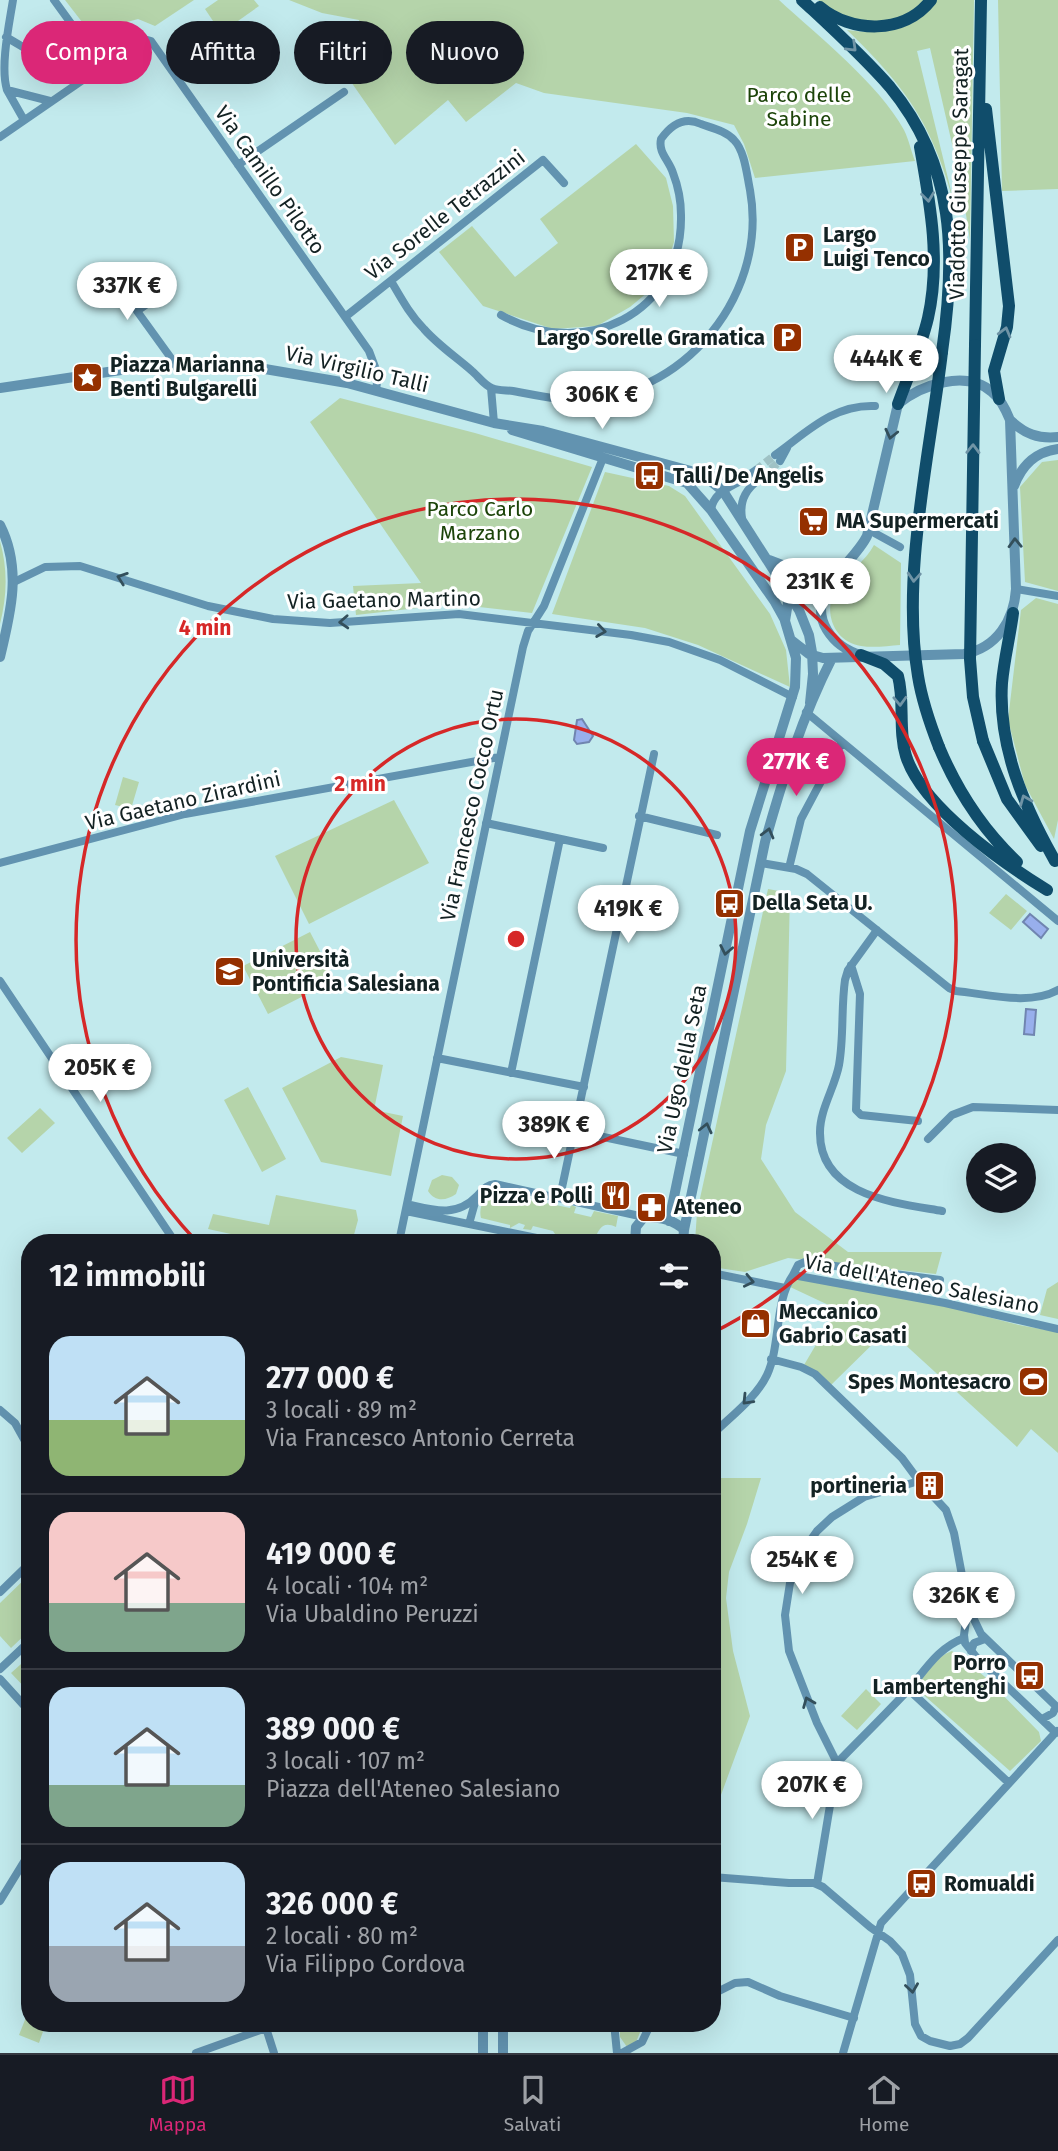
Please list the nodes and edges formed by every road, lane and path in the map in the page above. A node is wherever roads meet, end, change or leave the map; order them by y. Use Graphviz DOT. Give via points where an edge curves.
graph roads {
  1 [pos="13,0"];
  2 [pos="54,0"];
  3 [pos="802,0"];
  4 [pos="812,0"];
  5 [pos="931,0"];
  6 [pos="981,0"];
  7 [pos="6,37"];
  8 [pos="981,65"];
  9 [pos="7,90"];
  10 [pos="344,92"];
  11 [pos="50,101"];
  12 [pos="24,120"];
  13 [pos="917,130"];
  14 [pos="0,137"];
  15 [pos="238,165"];
  16 [pos="564,183"];
  17 [pos="391,281"];
  18 [pos="167,290"];
  19 [pos="501,315"];
  20 [pos="345,317"];
  21 [pos="176,365"];
  22 [pos="0,387"];
  23 [pos="491,388"];
  24 [pos="376,390"];
  25 [pos="999,399"];
  26 [pos="898,404"];
  27 [pos="875,406"];
  28 [pos="1010,420"];
  29 [pos="495,423"];
  30 [pos="1058,437"];
  31 [pos="1058,449"];
  32 [pos="603,458"];
  33 [pos="778,458"];
  34 [pos="702,474"];
  35 [pos="744,478"];
  36 [pos="1013,490"];
  37 [pos="723,491"];
  38 [pos="711,510"];
  39 [pos="744,524"];
  40 [pos="0,525"];
  41 [pos="869,530"];
  42 [pos="900,547"];
  43 [pos="767,559"];
  44 [pos="847,563"];
  45 [pos="822,571"];
  46 [pos="14,582"];
  47 [pos="1016,589"];
  48 [pos="790,592"];
  49 [pos="1058,596"];
  50 [pos="1013,613"];
  51 [pos="785,621"];
  52 [pos="534,623"];
  53 [pos="791,640"];
  54 [pos="861,655"];
  55 [pos="813,656"];
  56 [pos="0,657"];
  57 [pos="832,658"];
  58 [pos="793,697"];
  59 [pos="808,708"];
  60 [pos="842,742"];
  61 [pos="654,754"];
  62 [pos="499,757"];
  63 [pos="639,816"];
  64 [pos="486,823"];
  65 [pos="718,835"];
  66 [pos="560,839"];
  67 [pos="603,848"];
  68 [pos="1057,862"];
  69 [pos="0,863"];
  70 [pos="761,863"];
  71 [pos="789,868"];
  72 [pos="1047,890"];
  73 [pos="1058,899"];
  74 [pos="1058,921"];
  75 [pos="877,930"];
  76 [pos="851,965"];
  77 [pos="0,981"];
  78 [pos="1058,990"];
  79 [pos="438,1058"];
  80 [pos="511,1073"];
  81 [pos="584,1087"];
  82 [pos="1058,1110"];
  83 [pos="918,1121"];
  84 [pos="575,1131"];
  85 [pos="928,1139"];
  86 [pos="684,1154"];
  87 [pos="477,1196"];
  88 [pos="560,1197"];
  89 [pos="407,1207"];
  90 [pos="942,1211"];
  91 [pos="643,1217"];
  92 [pos="669,1221"];
  93 [pos="469,1224"];
  94 [pos="684,1230"];
  95 [pos="171,1234"];
  96 [pos="401,1234"];
  97 [pos="517,1234"];
  98 [pos="636,1234"];
  99 [pos="684,1234"];
  100 [pos="721,1275"];
  101 [pos="793,1275"];
  102 [pos="940,1280"];
  103 [pos="785,1288"];
  104 [pos="1058,1329"];
  105 [pos="771,1359"];
  106 [pos="0,1410"];
  107 [pos="721,1426"];
  108 [pos="21,1434"];
  109 [pos="919,1482"];
  110 [pos="21,1572"];
  111 [pos="0,1592"];
  112 [pos="968,1607"];
  113 [pos="964,1638"];
  114 [pos="985,1639"];
  115 [pos="21,1649"];
  116 [pos="971,1651"];
  117 [pos="0,1669"];
  118 [pos="0,1679"];
  119 [pos="908,1689"];
  120 [pos="21,1702"];
  121 [pos="1057,1707"];
  122 [pos="1042,1719"];
  123 [pos="1057,1732"];
  124 [pos="837,1763"];
  125 [pos="1009,1783"];
  126 [pos="21,1867"];
  127 [pos="721,1878"];
  128 [pos="817,1884"];
  129 [pos="0,1901"];
  130 [pos="878,1933"];
  131 [pos="1058,1940"];
  132 [pos="721,1990"];
  133 [pos="854,2018"];
  134 [pos="254,2032"];
  135 [pos="271,2032"];
  136 [pos="482,2032"];
  137 [pos="503,2032"];
  138 [pos="615,2032"];
  139 [pos="647,2032"];
  140 [pos="196,2053"];
  141 [pos="274,2053"];
  142 [pos="483,2053"];
  143 [pos="503,2053"];
  144 [pos="617,2053"];
  145 [pos="622,2053"];
  146 [pos="843,2053"];
  1 -- 7 [label="street"];
  2 -- 7 [label="street" via="78,33 45,60"];
  3 -- 13 [label="main road, Viadotto Giuseppe Saragat, one-way" via="876,72"];
  4 -- 5 [label="main road" via="838,20 866,27 900,22"];
  6 -- 8 [label="main road, Viadotto Giuseppe Saragat"];
  7 -- 9 [label="street" via="1,70"];
  25 -- 8 [label="main road, one-way" via="994,371 1009,306"];
  68 -- 8 [label="main road, Viadotto Giuseppe Saragat, one-way, bridge" via="1011,806 995,775 974,705 972,517"];
  9 -- 11 [label="street"];
  9 -- 12 [label="street"];
  10 -- 15 [label="street"];
  11 -- 12 [label="street, Via Camillo Pilotto"];
  11 -- 15 [label="street, Via Camillo Pilotto" via="147,39"];
  12 -- 14 [label="street, Via Camillo Pilotto"];
  13 -- 26 [label="main road, one-way" via="933,233 933,285 926,326"];
  13 -- 72 [label="main road, Viadotto Giuseppe Saragat, one-way, bridge" via="939,180 949,233 950,276 914,582 920,689 939,747 961,791 993,837"];
  15 -- 20 [label="street, Via Camillo Pilotto"];
  16 -- 17 [label="street, Via Sorelle Tetrazzini" via="544,160"];
  17 -- 20 [label="street, Via Sorelle Tetrazzini"];
  17 -- 23 [label="street" via="426,332"];
  18 -- 21 [label="street" via="137,311"];
  19 -- 23 [label="street" via="532,330 566,334 599,330 633,313 662,283 680,236 679,196 661,139 689,120 736,142 752,205 749,253 733,299 712,334 678,365 647,384 605,397 560,399"];
  20 -- 24 [label="street, Via Camillo Pilotto" via="374,360"];
  21 -- 22 [label="street, Via Virgilio Talli"];
  21 -- 24 [label="street, Via Virgilio Talli" via="259,368"];
  23 -- 29 [label="street"];
  24 -- 29 [label="street, Via Virgilio Talli"];
  25 -- 26 [label="street" via="981,385 954,382 926,387"];
  25 -- 28 [label="street"];
  26 -- 41 [label="street, one-way"];
  27 -- 33 [label="street" via="826,417"];
  28 -- 30 [label="street" via="1031,435"];
  28 -- 36 [label="street"];
  29 -- 32 [label="street, Via Virgilio Talli"];
  29 -- 34 [label="street, Via Virgilio Talli" via="543,431"];
  31 -- 36 [label="street" via="1031,460"];
  32 -- 38 [label="street, Via Virgilio Talli" via="685,482"];
  32 -- 52 [label="street, Via Francesco Cocco Ortu"];
  34 -- 35 [label="street"];
  34 -- 37 [label="street, Via Virgilio Talli"];
  35 -- 37 [label="street"];
  35 -- 39 [label="street" via="759,473 742,500"];
  47 -- 36 [label="street, one-way"];
  37 -- 38 [label="street" via="712,501"];
  37 -- 39 [label="street, Via Virgilio Talli"];
  38 -- 51 [label="street, Via Virgilio Talli"];
  39 -- 43 [label="street, Via Virgilio Talli"];
  40 -- 46 [label="street"];
  41 -- 42 [label="street"];
  41 -- 44 [label="street"];
  43 -- 45 [label="street" via="797,570"];
  43 -- 48 [label="street, Via Virgilio Talli"];
  44 -- 45 [label="street"];
  44 -- 54 [label="street" via="825,592 822,616 836,641"];
  45 -- 48 [label="street" via="800,579"];
  52 -- 46 [label="street, Via Gaetano Martino, one-way" via="459,614 330,623 273,619 208,606 80,566 45,568"];
  46 -- 56 [label="street"];
  47 -- 49 [label="street"];
  47 -- 50 [label="street"];
  48 -- 51 [label="street"];
  48 -- 55 [label="street, Via Virgilio Talli" via="806,624"];
  50 -- 54 [label="street" via="997,637 974,652"];
  68 -- 50 [label="main road, one-way" via="1029,809 1006,741 1002,678"];
  51 -- 53 [label="street, Via Ugo della Seta"];
  52 -- 58 [label="street, Via Gaetano Martino, one-way" via="669,642 720,660"];
  52 -- 62 [label="street, Via Francesco Cocco Ortu" via="526,635"];
  53 -- 55 [label="street"];
  53 -- 58 [label="street, Via Ugo della Seta" via="797,662"];
  54 -- 57 [label="street"];
  54 -- 72 [label="main road, one-way" via="887,666 898,677 906,756 927,795 1004,861"];
  55 -- 57 [label="street"];
  55 -- 59 [label="street, Via Virgilio Talli"];
  57 -- 59 [label="street"];
  58 -- 86 [label="street, Via Ugo della Seta, one-way" via="750,831"];
  59 -- 60 [label="street"];
  70 -- 59 [label="street, Via Ugo della Seta, one-way" via="782,780"];
  60 -- 71 [label="street" via="801,819"];
  60 -- 74 [label="street"];
  61 -- 63 [label="street"];
  62 -- 64 [label="street, Via Francesco Cocco Ortu"];
  62 -- 69 [label="street, Via Gaetano Zirardini" via="185,814"];
  63 -- 65 [label="street"];
  63 -- 81 [label="street"];
  64 -- 66 [label="street"];
  64 -- 79 [label="street, Via Francesco Cocco Ortu"];
  66 -- 67 [label="street"];
  66 -- 80 [label="street"];
  70 -- 71 [label="street"];
  94 -- 70 [label="street, Via Ugo della Seta, one-way"];
  71 -- 75 [label="street" via="807,874"];
  72 -- 73 [label="main road"];
  75 -- 76 [label="street"];
  75 -- 78 [label="street" via="956,991 1030,997"];
  76 -- 83 [label="street" via="860,994 856,1110 861,1115"];
  76 -- 90 [label="street" via="845,980 839,1066 821,1123 824,1154 839,1177 866,1194"];
  77 -- 95 [label="street"];
  79 -- 80 [label="street"];
  79 -- 89 [label="street, Via Francesco Cocco Ortu"];
  80 -- 81 [label="street"];
  81 -- 84 [label="street"];
  82 -- 85 [label="street" via="973,1107 952,1115"];
  84 -- 86 [label="street"];
  84 -- 88 [label="street"];
  86 -- 92 [label="street, Via Ugo della Seta"];
  87 -- 88 [label="street" via="495,1184"];
  87 -- 89 [label="street" via="451,1211"];
  87 -- 93 [label="street"];
  88 -- 91 [label="street"];
  89 -- 93 [label="street"];
  89 -- 96 [label="street, Via Francesco Cocco Ortu"];
  91 -- 92 [label="street"];
  91 -- 98 [label="street"];
  92 -- 94 [label="street"];
  93 -- 97 [label="street"];
  94 -- 99 [label="street, Via Ugo della Seta"];
  100 -- 103 [label="street, one-way"];
  101 -- 102 [label="street" via="805,1262"];
  101 -- 103 [label="street, Via dell'Ateneo Salesiano"];
  101 -- 104 [label="street, Via dell'Ateneo Salesiano"];
  103 -- 105 [label="street"];
  105 -- 107 [label="street, one-way" via="760,1385"];
  105 -- 109 [label="street" via="815,1374 902,1458"];
  106 -- 108 [label="street"];
  109 -- 112 [label="street" via="949,1516"];
  124 -- 109 [label="street, one-way" via="788,1646 785,1615 793,1571 812,1536 839,1511 864,1497"];
  110 -- 111 [label="street"];
  112 -- 113 [label="street"];
  112 -- 114 [label="street"];
  113 -- 116 [label="street"];
  113 -- 119 [label="street" via="941,1650"];
  114 -- 116 [label="street" via="974,1643"];
  114 -- 121 [label="street"];
  115 -- 117 [label="street"];
  116 -- 122 [label="street"];
  118 -- 120 [label="street"];
  119 -- 124 [label="street"];
  119 -- 125 [label="street"];
  121 -- 122 [label="street"];
  122 -- 123 [label="street"];
  123 -- 125 [label="street"];
  124 -- 128 [label="street"];
  125 -- 130 [label="street" via="888,1915"];
  126 -- 129 [label="street"];
  127 -- 128 [label="street"];
  128 -- 130 [label="street"];
  130 -- 131 [label="street, one-way" via="896,1947 907,1965 918,2032 950,2046 968,2038"];
  130 -- 133 [label="street"];
  132 -- 133 [label="street" via="748,1982"];
  133 -- 146 [label="street"];
  134 -- 140 [label="street"];
  135 -- 141 [label="street"];
  136 -- 142 [label="street"];
  137 -- 143 [label="street"];
  138 -- 144 [label="street"];
  139 -- 145 [label="street" via="642,2042"];
}
